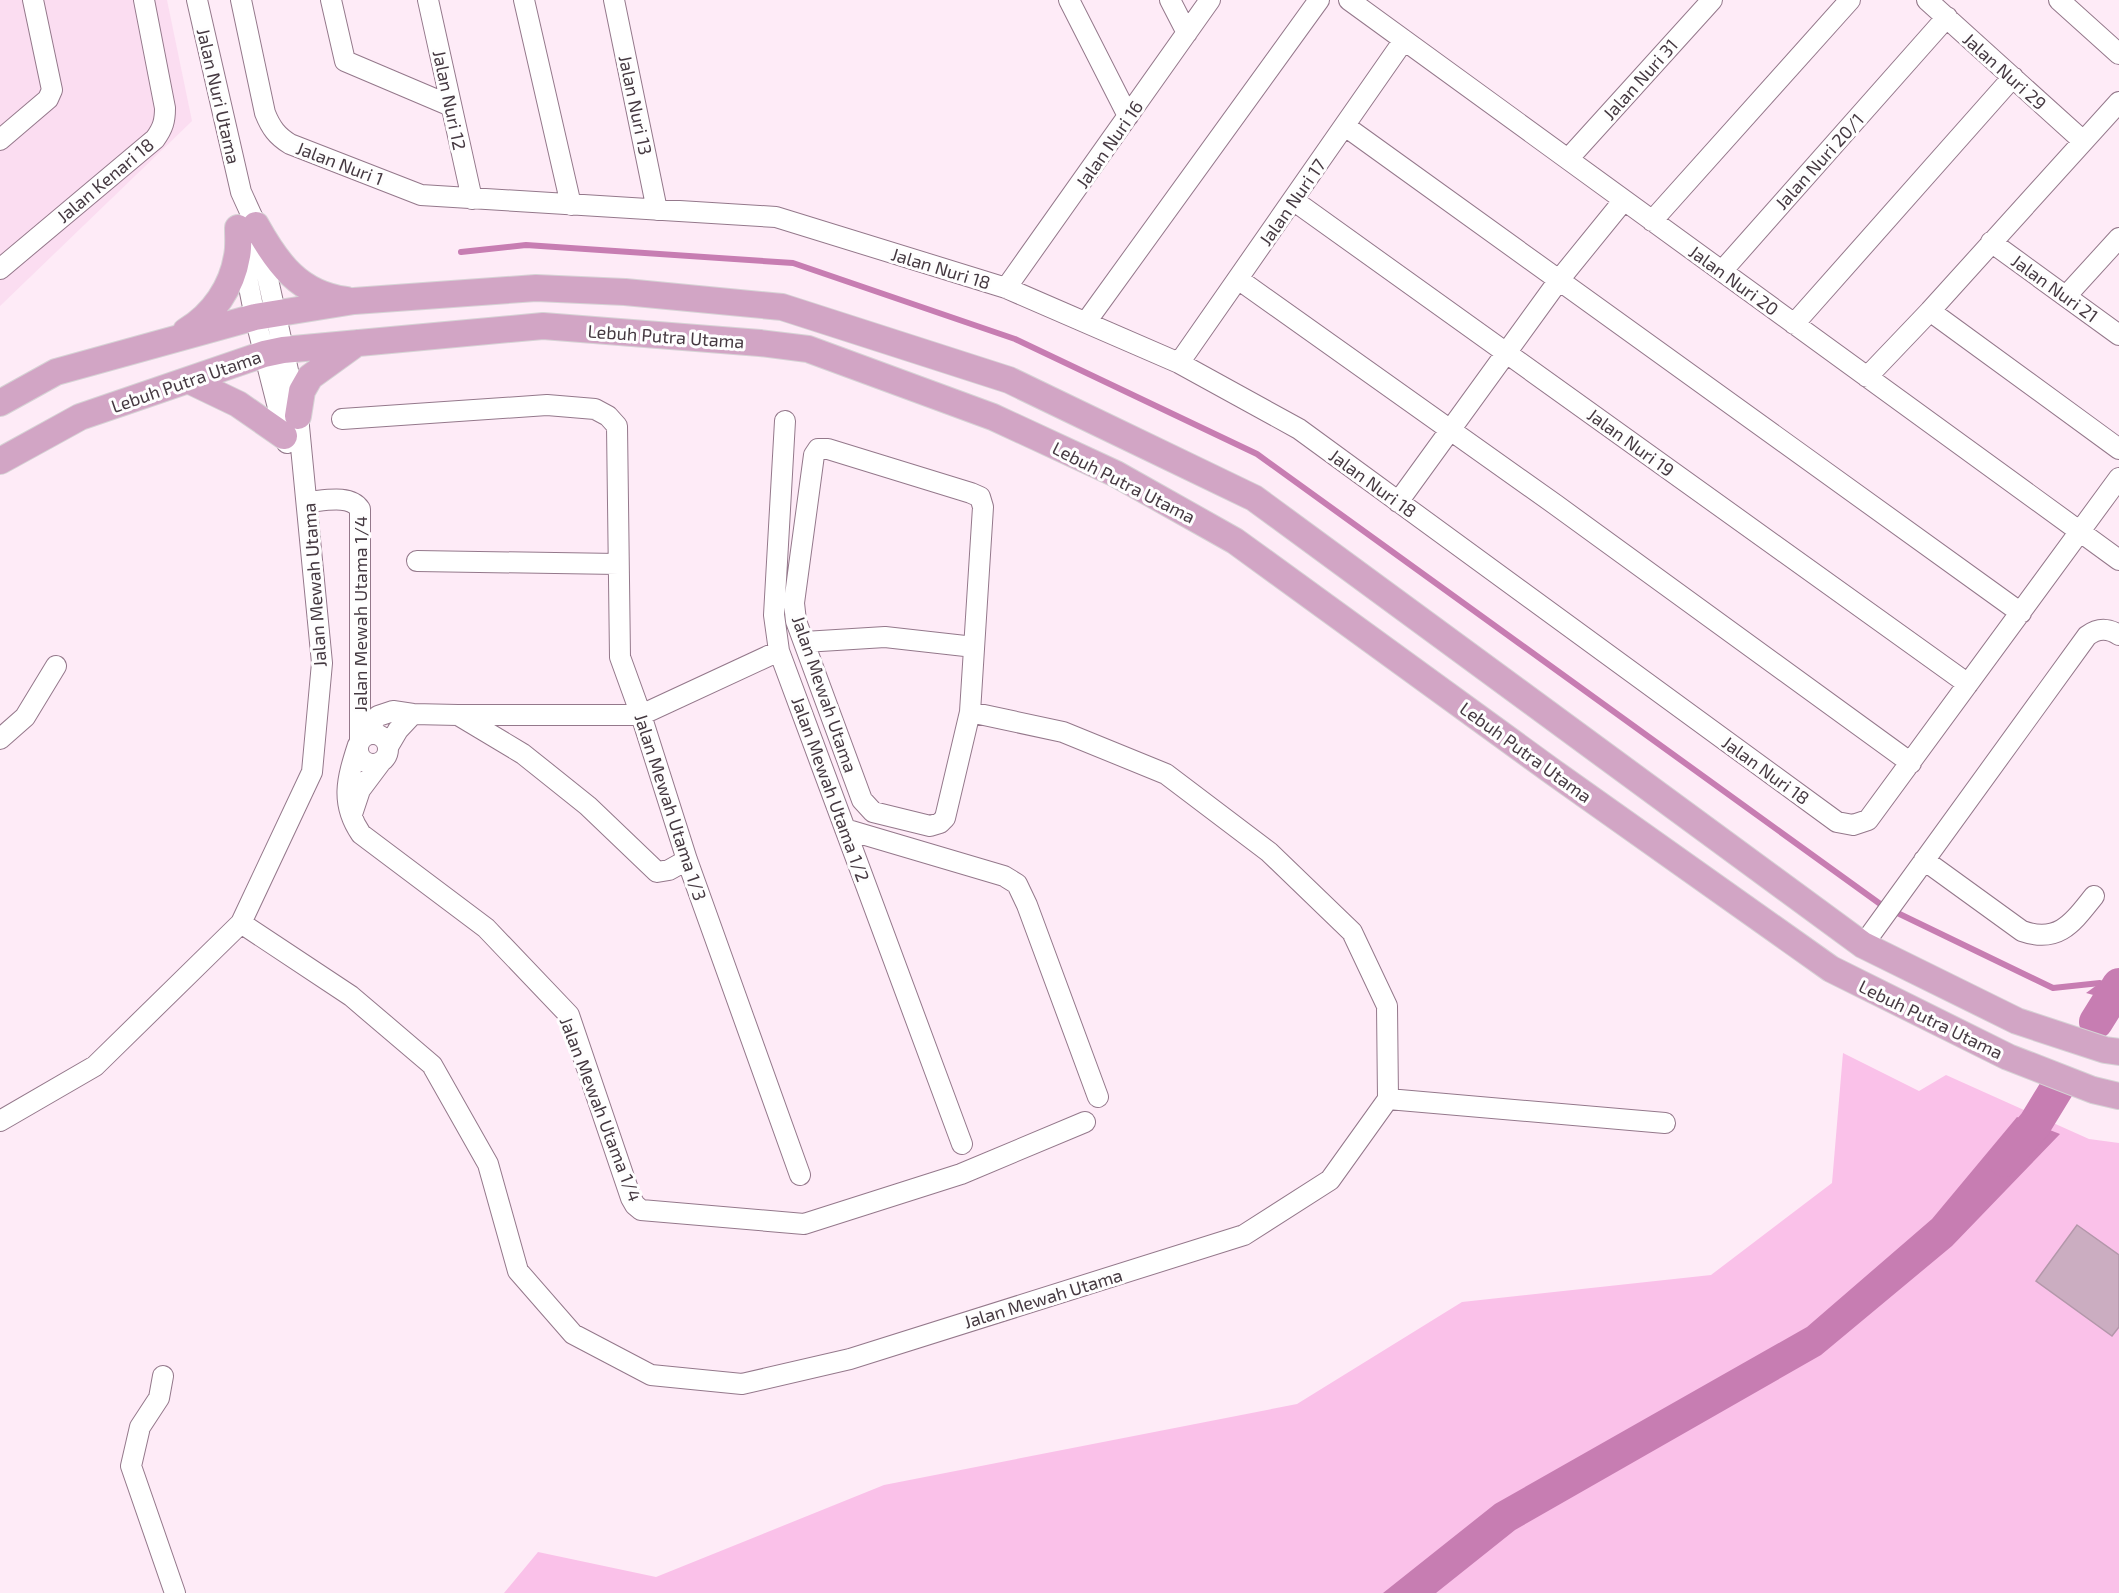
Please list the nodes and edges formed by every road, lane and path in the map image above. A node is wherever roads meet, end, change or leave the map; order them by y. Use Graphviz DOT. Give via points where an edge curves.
graph roads {
  1 [pos="33,0"];
  2 [pos="144,0"];
  3 [pos="197,0"];
  4 [pos="241,0"];
  5 [pos="331,0"];
  6 [pos="428,0"];
  7 [pos="524,0"];
  8 [pos="614,0"];
  9 [pos="1070,0"];
  10 [pos="1170,0"];
  11 [pos="1210,0"];
  12 [pos="1319,0"];
  13 [pos="1349,0"];
  14 [pos="1712,0"];
  15 [pos="1850,0"];
  16 [pos="1927,0"];
  17 [pos="2059,0"];
  18 [pos="1947,17"];
  19 [pos="1187,33"];
  20 [pos="1404,40"];
  21 [pos="2119,54"];
  22 [pos="2013,77"];
  23 [pos="2119,102"];
  24 [pos="451,106"];
  25 [pos="1128,116"];
  26 [pos="1345,126"];
  27 [pos="0,140"];
  28 [pos="2083,141"];
  29 [pos="1568,159"];
  30 [pos="472,200"];
  31 [pos="1293,200"];
  32 [pos="1624,200"];
  33 [pos="571,205"];
  34 [pos="657,210"];
  35 [pos="1652,221"];
  36 [pos="247,226"];
  37 [pos="2119,238"];
  38 [pos="1991,242"];
  39 [pos="0,268"];
  40 [pos="1722,271"];
  41 [pos="1238,279"];
  42 [pos="1559,280"];
  43 [pos="1006,288"];
  44 [pos="2067,296"];
  45 [pos="354,301"];
  46 [pos="1930,311"];
  47 [pos="265,316"];
  48 [pos="1086,322"];
  49 [pos="1794,324"];
  50 [pos="2119,335"];
  51 [pos="357,343"];
  52 [pos="147,346"];
  53 [pos="274,352"];
  54 [pos="1505,352"];
  55 [pos="1179,363"];
  56 [pos="1867,377"];
  57 [pos="188,380"];
  58 [pos="0,403"];
  59 [pos="342,419"];
  60 [pos="785,421"];
  61 [pos="291,426"];
  62 [pos="1449,430"];
  63 [pos="2119,449"];
  64 [pos="0,461"];
  65 [pos="2119,478"];
  66 [pos="307,493"];
  67 [pos="1398,502"];
  68 [pos="2080,533"];
  69 [pos="2119,560"];
  70 [pos="417,561"];
  71 [pos="618,564"];
  72 [pos="2021,613"];
  73 [pos="2119,635"];
  74 [pos="804,642"];
  75 [pos="974,647"];
  76 [pos="779,651"];
  77 [pos="56,666"];
  78 [pos="1968,684"];
  79 [pos="970,712"];
  80 [pos="413,714"];
  81 [pos="458,715"];
  82 [pos="641,715"];
  83 [pos="0,740"];
  84 [pos="361,740"];
  85 [pos="384,754"];
  86 [pos="1911,763"];
  87 [pos="352,815"];
  88 [pos="845,830"];
  89 [pos="687,860"];
  90 [pos="1924,860"];
  91 [pos="2094,896"];
  92 [pos="241,923"];
  93 [pos="1863,945"];
  94 [pos="2119,1052"];
  95 [pos="2119,1096"];
  96 [pos="1098,1097"];
  97 [pos="1388,1099"];
  98 [pos="0,1121"];
  99 [pos="1085,1122"];
  100 [pos="1665,1123"];
  101 [pos="962,1144"];
  102 [pos="800,1175"];
  103 [pos="164,1376"];
  104 [pos="175,1593"];
  1 -- 27 [label="street" via="52,90 48,99"];
  2 -- 39 [label="street, Jalan Kenari 18" via="165,108 162,130"];
  3 -- 36 [label="street, Jalan Nuri Utama"];
  4 -- 30 [label="street, Jalan Nuri 1" via="265,113 279,137 421,195"];
  5 -- 24 [label="street" via="345,61"];
  6 -- 24 [label="street, Jalan Nuri 12"];
  7 -- 33 [label="street"];
  8 -- 34 [label="street, Jalan Nuri 13"];
  9 -- 25 [label="street"];
  10 -- 19 [label="street"];
  11 -- 19 [label="street, Jalan Nuri 16"];
  12 -- 48 [label="street"];
  13 -- 20 [label="street, Jalan Nuri 20"];
  14 -- 29 [label="street, Jalan Nuri 31"];
  15 -- 35 [label="street"];
  16 -- 18 [label="street, Jalan Nuri 29"];
  17 -- 21 [label="street"];
  18 -- 22 [label="street, Jalan Nuri 29"];
  18 -- 40 [label="street, Jalan Nuri 20/1"];
  19 -- 25 [label="street, Jalan Nuri 16"];
  20 -- 26 [label="street, Jalan Nuri 17"];
  20 -- 29 [label="street, Jalan Nuri 20"];
  22 -- 28 [label="street, Jalan Nuri 29"];
  22 -- 49 [label="street"];
  23 -- 28 [label="street"];
  24 -- 30 [label="street, Jalan Nuri 12"];
  25 -- 43 [label="street, Jalan Nuri 16"];
  26 -- 31 [label="street, Jalan Nuri 17"];
  26 -- 42 [label="street"];
  28 -- 38 [label="street"];
  29 -- 32 [label="street, Jalan Nuri 20"];
  30 -- 33 [label="street, Jalan Nuri 18"];
  31 -- 41 [label="street, Jalan Nuri 17"];
  31 -- 54 [label="street, Jalan Nuri 19"];
  32 -- 35 [label="street, Jalan Nuri 20"];
  32 -- 42 [label="street"];
  33 -- 34 [label="street, Jalan Nuri 18"];
  34 -- 43 [label="street, Jalan Nuri 18" via="776,217"];
  35 -- 40 [label="street, Jalan Nuri 20"];
  36 -- 45 [label="main road" via="298,281 330,298"];
  36 -- 47 [label="street, Jalan Nuri Utama"];
  36 -- 52 [label="main road" via="230,282 216,305 196,325 173,339"];
  37 -- 44 [label="street"];
  38 -- 44 [label="street, Jalan Nuri 21"];
  38 -- 46 [label="street"];
  40 -- 49 [label="street, Jalan Nuri 20"];
  41 -- 55 [label="street, Jalan Nuri 17"];
  41 -- 62 [label="street"];
  42 -- 54 [label="street"];
  42 -- 72 [label="street"];
  43 -- 48 [label="street, Jalan Nuri 18"];
  44 -- 50 [label="street, Jalan Nuri 21"];
  45 -- 47 [label="main road, Lebuh Putra Utama"];
  45 -- 93 [label="main road, Lebuh Putra Utama" via="536,288 782,307 1009,380 1254,498"];
  46 -- 56 [label="street"];
  46 -- 63 [label="street"];
  47 -- 52 [label="main road, Lebuh Putra Utama"];
  47 -- 53 [label="street, Jalan Mewah Utama"];
  48 -- 55 [label="street, Jalan Nuri 18"];
  49 -- 56 [label="street, Jalan Nuri 20"];
  51 -- 53 [label="main road, Lebuh Putra Utama"];
  51 -- 61 [label="main road" via="310,377"];
  51 -- 95 [label="main road, Lebuh Putra Utama" via="543,326 760,343 808,349 993,417 1116,474 1235,541 1831,969 2008,1057"];
  52 -- 58 [label="main road, Lebuh Putra Utama" via="56,372"];
  53 -- 57 [label="main road, Lebuh Putra Utama"];
  53 -- 61 [label="street, Jalan Mewah Utama"];
  54 -- 62 [label="street"];
  54 -- 78 [label="street, Jalan Nuri 19"];
  55 -- 67 [label="street, Jalan Nuri 18" via="1299,429"];
  56 -- 68 [label="street, Jalan Nuri 20"];
  57 -- 61 [label="main road"];
  57 -- 64 [label="main road, Lebuh Putra Utama" via="80,417"];
  59 -- 71 [label="street, Jalan Mewah Utama 1/3" via="547,405 595,409 617,426"];
  60 -- 76 [label="street, Jalan Mewah Utama 1/2" via="774,615"];
  61 -- 66 [label="street, Jalan Mewah Utama"];
  62 -- 67 [label="street"];
  62 -- 86 [label="street"];
  65 -- 68 [label="street, Jalan Nuri 18"];
  66 -- 84 [label="street, Jalan Mewah Utama 1/4" via="346,500 360,509"];
  66 -- 92 [label="street, Jalan Mewah Utama" via="322,663 312,771"];
  67 -- 86 [label="street, Jalan Nuri 18" via="1837,822 1853,825 1868,820"];
  68 -- 69 [label="street, Jalan Nuri 20"];
  68 -- 72 [label="street, Jalan Nuri 18"];
  70 -- 71 [label="street"];
  71 -- 82 [label="street, Jalan Mewah Utama 1/3" via="620,657"];
  72 -- 78 [label="street, Jalan Nuri 18"];
  73 -- 90 [label="street" via="2095,630 2087,636"];
  74 -- 75 [label="street" via="885,637"];
  74 -- 75 [label="street, Jalan Mewah Utama" via="794,603 814,455 818,449 828,449 980,497 983,507"];
  74 -- 79 [label="street, Jalan Mewah Utama" via="862,800 873,812 930,826 945,818"];
  75 -- 79 [label="street, Jalan Mewah Utama"];
  76 -- 82 [label="street"];
  76 -- 88 [label="street, Jalan Mewah Utama 1/2"];
  77 -- 83 [label="street" via="25,717"];
  78 -- 86 [label="street, Jalan Nuri 18"];
  79 -- 97 [label="street" via="1063,732 1166,774 1269,852 1352,932 1387,1006"];
  80 -- 81 [label="street"];
  80 -- 84 [label="street" via="393,711 378,716"];
  80 -- 85 [label="street"];
  81 -- 82 [label="street"];
  81 -- 89 [label="street" via="523,754 588,806 657,872"];
  82 -- 89 [label="street, Jalan Mewah Utama 1/3"];
  84 -- 85 [label="street" via="360,757 364,761 375,764"];
  84 -- 87 [label="street, Jalan Mewah Utama 1/4" via="347,787 346,801"];
  85 -- 87 [label="street" via="360,790"];
  87 -- 99 [label="street, Jalan Mewah Utama 1/4" via="361,834 486,928 569,1015 632,1198 641,1209 804,1224 961,1174"];
  88 -- 96 [label="street" via="1004,876 1017,884"];
  88 -- 101 [label="street, Jalan Mewah Utama 1/2"];
  89 -- 102 [label="street, Jalan Mewah Utama 1/3"];
  90 -- 91 [label="street" via="2022,932 2033,935 2059,932"];
  90 -- 93 [label="street"];
  92 -- 97 [label="street, Jalan Mewah Utama" via="351,996 432,1065 488,1164 518,1271 573,1334 651,1375 742,1384 774,1377 850,1359 1244,1235 1330,1180"];
  92 -- 98 [label="street, Jalan Mewah Utama" via="94,1066"];
  93 -- 94 [label="main road, Lebuh Putra Utama" via="2017,1021"];
  97 -- 100 [label="street"];
  103 -- 104 [label="street" via="159,1398 140,1427 131,1466"];
}
